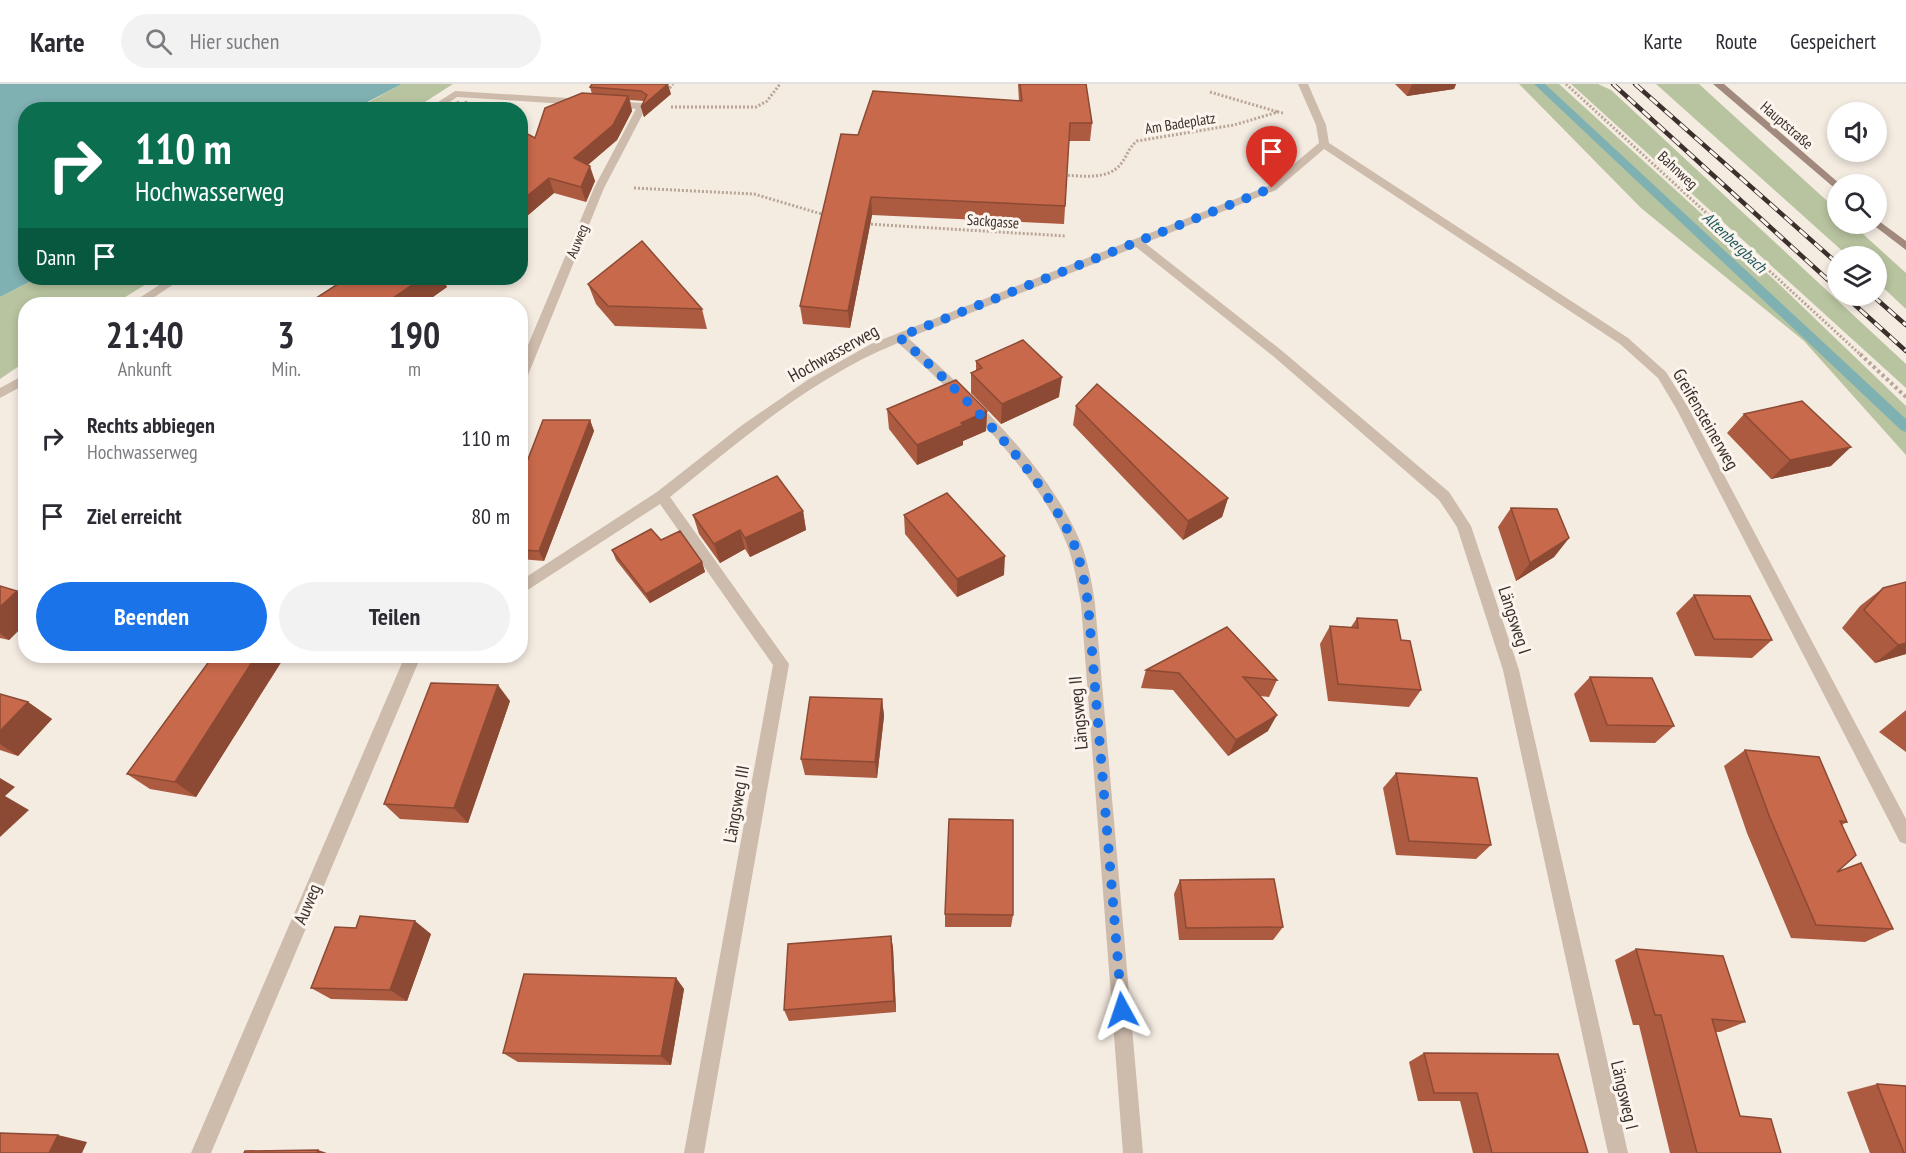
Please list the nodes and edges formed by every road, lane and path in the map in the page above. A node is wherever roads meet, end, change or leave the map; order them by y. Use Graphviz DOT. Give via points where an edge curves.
graph roads {
  1 [pos="780,84"];
  2 [pos="1303,84"];
  3 [pos="1566,84"];
  4 [pos="1718,84"];
  5 [pos="1210,92"];
  6 [pos="443,102"];
  7 [pos="642,106"];
  8 [pos="1278,112"];
  9 [pos="1321,124"];
  10 [pos="1324,144"];
  11 [pos="1055,175"];
  12 [pos="1827,178"];
  13 [pos="599,188"];
  14 [pos="826,216"];
  15 [pos="860,223"];
  16 [pos="1887,231"];
  17 [pos="1076,237"];
  18 [pos="1136,241"];
  19 [pos="1906,247"];
  20 [pos="166,285"];
  21 [pos="147,297"];
  22 [pos="899,337"];
  23 [pos="528,361"];
  24 [pos="18,383"];
  25 [pos="0,394"];
  26 [pos="1906,397"];
  27 [pos="662,496"];
  28 [pos="528,584"];
  29 [pos="410,663"];
  30 [pos="1906,836"];
  31 [pos="201,1153"];
  32 [pos="694,1153"];
  33 [pos="1133,1153"];
  34 [pos="1618,1153"];
  1 -- 7 [label="path" via="767,101 756,106"];
  2 -- 9 [label="street"];
  3 -- 26 [label="path, Bahnweg"];
  4 -- 12 [label="main road, Hauptstraße"];
  5 -- 8 [label="path, Am Badeplatz"];
  6 -- 7 [label="street" via="455,94"];
  7 -- 13 [label="street, Auweg"];
  8 -- 9 [label="path, Am Badeplatz"];
  8 -- 11 [label="path, Am Badeplatz" via="1234,125 1137,141 1111,172"];
  9 -- 10 [label="street"];
  10 -- 18 [label="street, Hochwasserweg" via="1272,188"];
  10 -- 30 [label="street, Greifensteinerweg" via="1560,297 1624,341 1662,375"];
  13 -- 14 [label="path" via="740,193"];
  13 -- 23 [label="street, Auweg"];
  15 -- 17 [label="path, Sackgasse"];
  16 -- 19 [label="main road"];
  18 -- 22 [label="street, Hochwasserweg"];
  18 -- 34 [label="street, Längsweg I" via="1277,353 1444,496 1464,526 1511,670"];
  20 -- 21 [label="street"];
  22 -- 27 [label="street, Hochwasserweg" via="813,382"];
  22 -- 33 [label="street, Längsweg II" via="942,375 1034,478 1069,534 1082,567"];
  24 -- 25 [label="street"];
  27 -- 28 [label="street, Hochwasserweg"];
  27 -- 32 [label="street, Längsweg III" via="781,664"];
  29 -- 31 [label="street, Auweg"];
}
